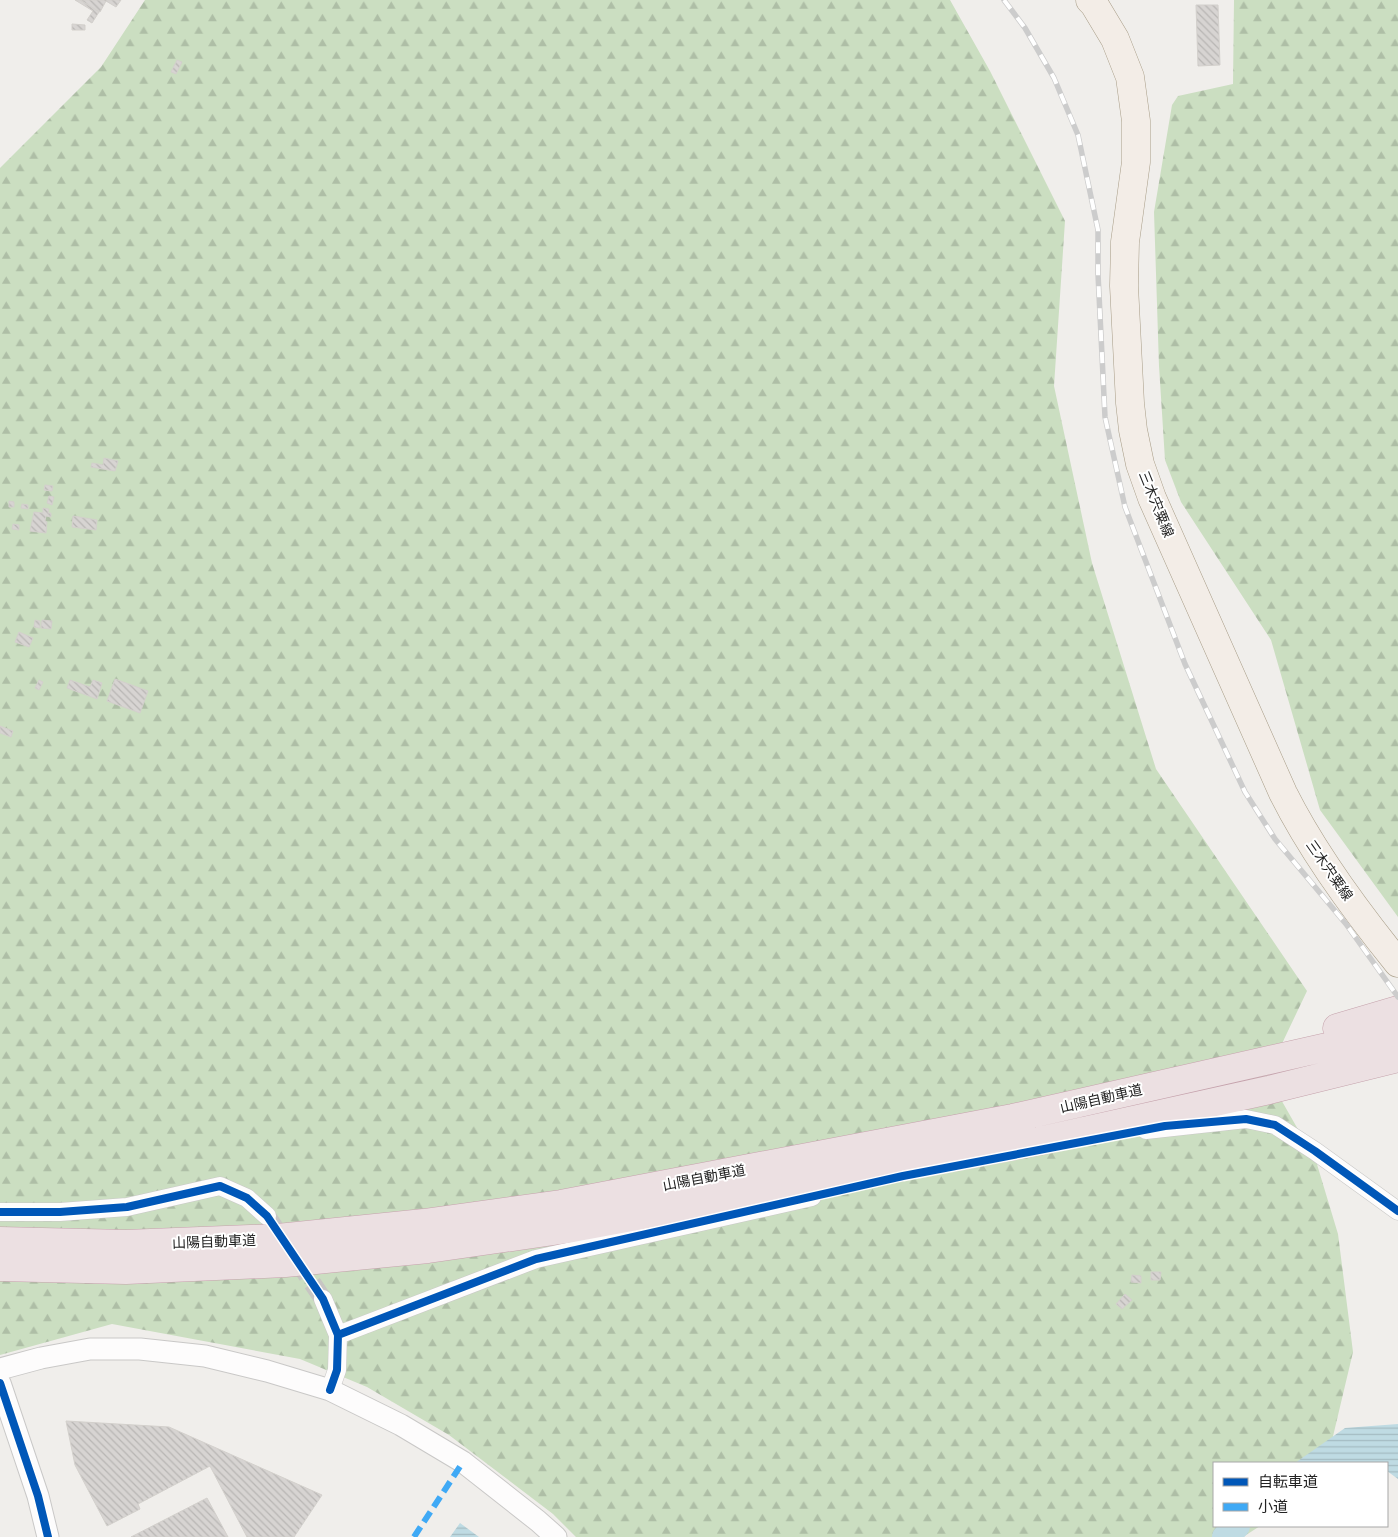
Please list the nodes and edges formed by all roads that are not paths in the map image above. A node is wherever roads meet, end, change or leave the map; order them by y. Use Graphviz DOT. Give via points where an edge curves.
graph roads {
  1 [pos="1090,0"];
  2 [pos="1398,963"];
  3 [pos="1395,1029"];
  4 [pos="0,1212"];
  5 [pos="1398,1212"];
  6 [pos="267,1216"];
  7 [pos="0,1241"];
  8 [pos="0,1267"];
  9 [pos="323,1299"];
  10 [pos="338,1335"];
  11 [pos="0,1369"];
  12 [pos="0,1383"];
  13 [pos="330,1390"];
  14 [pos="48,1537"];
  15 [pos="556,1537"];
  1 -- 2 [label="main road, 三木宍粟線" via="1115,39 1130,78 1136,121 1136,162 1125,242 1124,286 1130,402 1140,464 1152,498 1300,826 1319,857"];
  3 -- 7 [label="highway, 山陽自動車道" via="1013,1118 570,1202 424,1224 278,1238 126,1244"];
  3 -- 8 [label="highway, 山陽自動車道" via="1269,1090 1039,1141 567,1229 428,1249 285,1263 126,1270"];
  4 -- 6 [label="street" via="127,1207 220,1186 247,1198"];
  5 -- 10 [label="street" via="1275,1125 1246,1119 1165,1126 903,1176 536,1259"];
  9 -- 10 [label="street"];
  10 -- 13 [label="street" via="337,1370"];
  11 -- 13 [label="street" via="90,1349 140,1349 205,1356"];
  12 -- 14 [label="street" via="38,1496"];
  13 -- 15 [label="street" via="401,1425 463,1462"];
}
